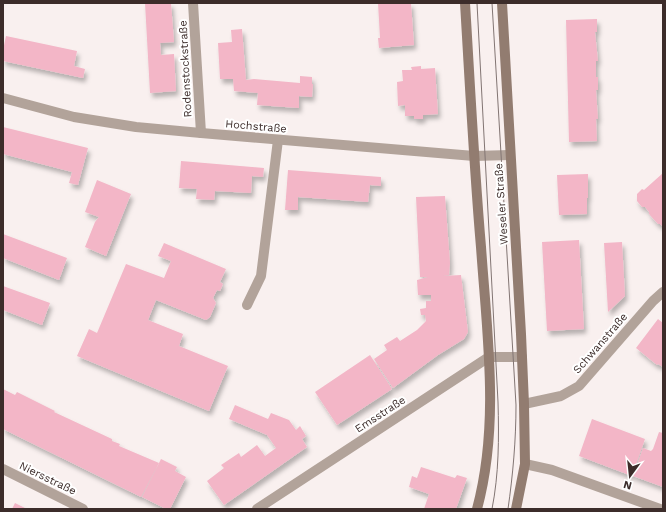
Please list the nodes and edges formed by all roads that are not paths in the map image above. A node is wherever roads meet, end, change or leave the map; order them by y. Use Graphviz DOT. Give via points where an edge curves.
graph roads {
  1 [pos="193,3"];
  2 [pos="466,3"];
  3 [pos="502,3"];
  4 [pos="510,3"];
  5 [pos="3,98"];
  6 [pos="201,133"];
  7 [pos="278,140"];
  8 [pos="510,155"];
  9 [pos="474,156"];
  10 [pos="663,292"];
  11 [pos="247,305"];
  12 [pos="489,357"];
  13 [pos="522,357"];
  14 [pos="524,404"];
  15 [pos="525,464"];
  16 [pos="3,469"];
  17 [pos="83,509"];
  18 [pos="258,509"];
  19 [pos="477,509"];
  20 [pos="516,509"];
  21 [pos="660,509"];
  1 -- 6 [label="street, Rodenstockstraße"];
  2 -- 9 [label="main road"];
  3 -- 4 [label="street"];
  3 -- 8 [label="main road, Weseler Straße"];
  5 -- 6 [label="street, Hochstraße" via="74,117 136,127"];
  6 -- 7 [label="street, Hochstraße"];
  7 -- 9 [label="street, Hochstraße"];
  7 -- 11 [label="street" via="261,276"];
  8 -- 9 [label="street, Hochstraße"];
  8 -- 13 [label="main road, Weseler Straße"];
  9 -- 12 [label="main road"];
  10 -- 14 [label="street, Schwanstraße" via="579,386 561,396"];
  12 -- 13 [label="street"];
  12 -- 18 [label="street, Emsstraße"];
  12 -- 19 [label="main road" via="488,447 484,486"];
  13 -- 14 [label="main road, Weseler Straße"];
  14 -- 15 [label="main road, Weseler Straße"];
  15 -- 20 [label="main road, Weseler Straße"];
  15 -- 21 [label="street" via="552,470"];
  16 -- 17 [label="street, Niersstraße"];
}
